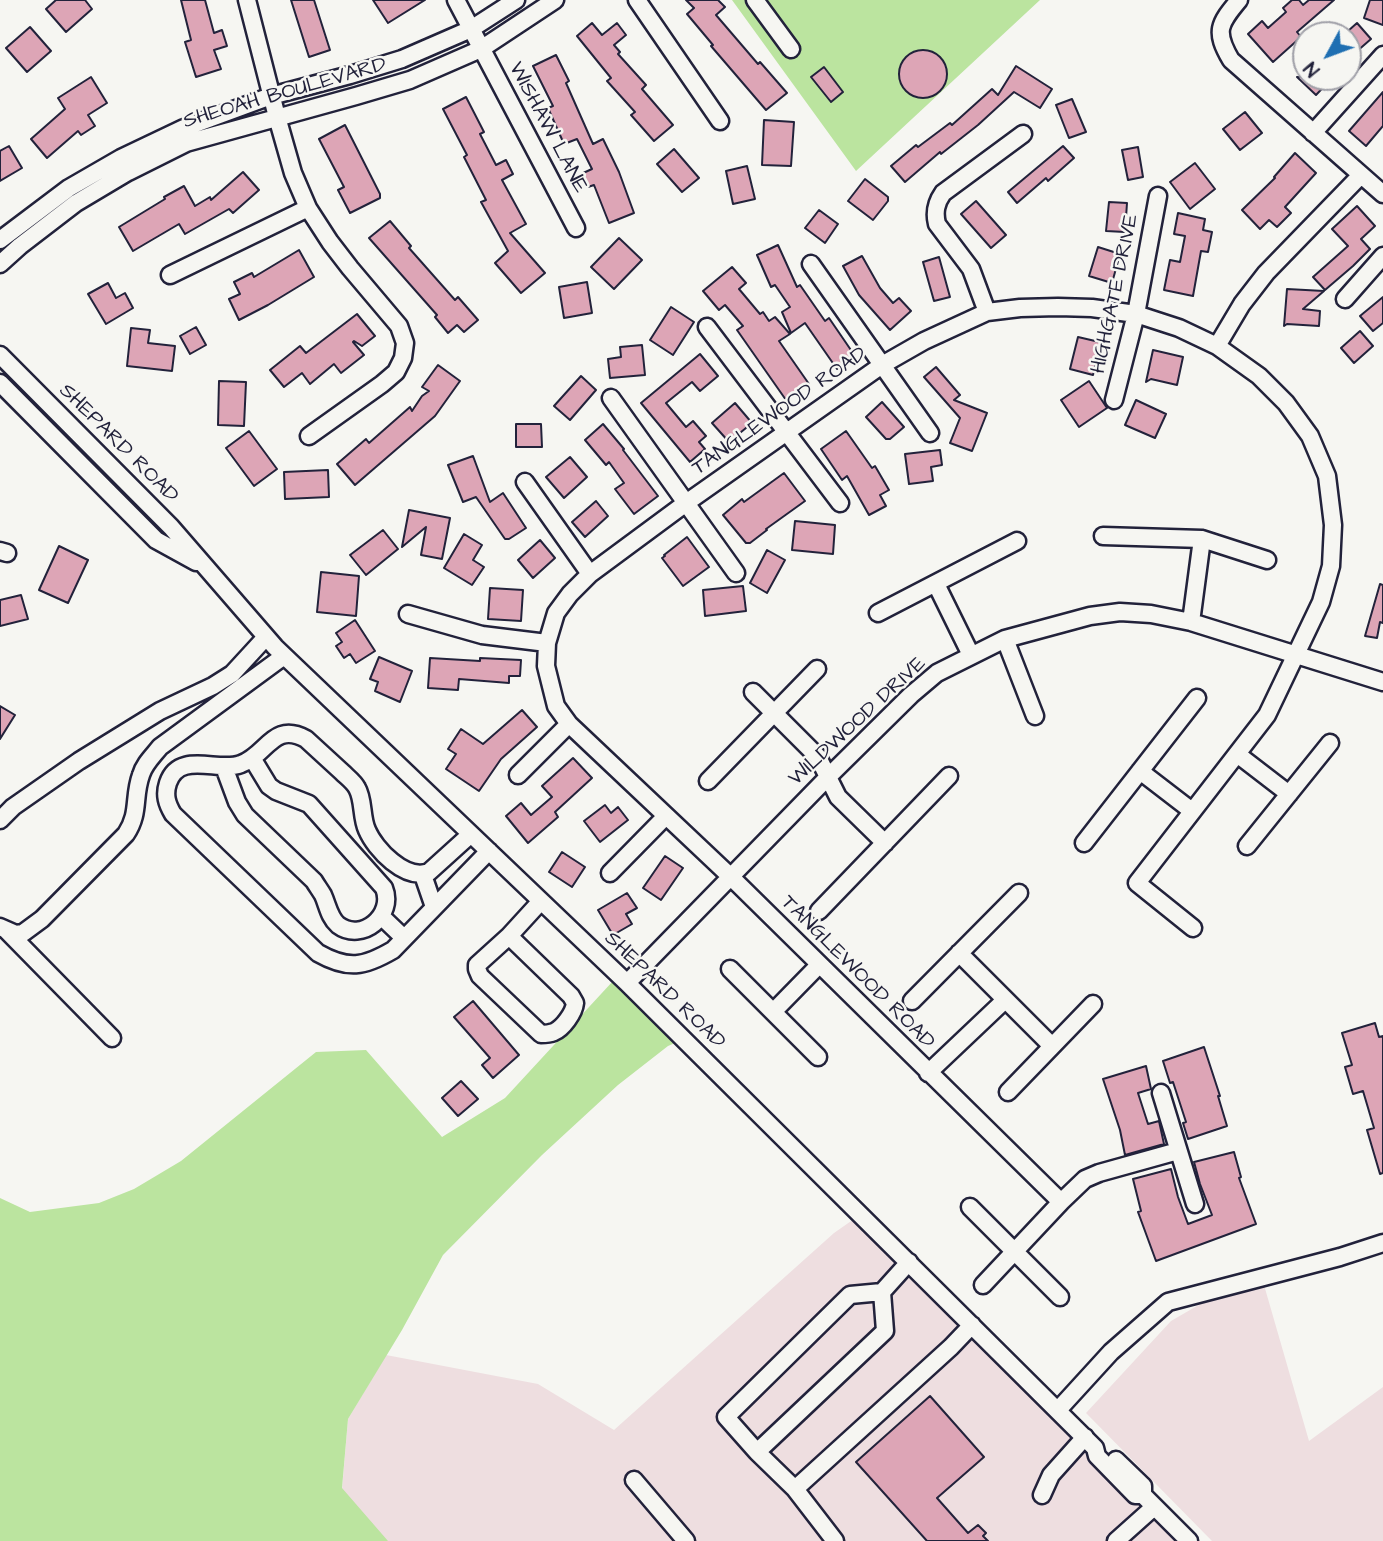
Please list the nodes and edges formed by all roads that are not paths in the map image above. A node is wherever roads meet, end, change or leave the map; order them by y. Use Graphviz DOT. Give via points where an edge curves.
graph roads {
  1 [pos="247,0"];
  2 [pos="456,0"];
  3 [pos="516,0"];
  4 [pos="555,0"];
  5 [pos="637,0"];
  6 [pos="755,0"];
  7 [pos="1240,0"];
  8 [pos="471,29"];
  9 [pos="481,49"];
  10 [pos="791,49"];
  11 [pos="1383,55"];
  12 [pos="271,96"];
  13 [pos="277,117"];
  14 [pos="720,121"];
  15 [pos="1313,133"];
  16 [pos="1023,134"];
  17 [pos="1360,175"];
  18 [pos="1383,194"];
  19 [pos="1158,196"];
  20 [pos="308,208"];
  21 [pos="576,228"];
  22 [pos="0,240"];
  23 [pos="1383,257"];
  24 [pos="0,264"];
  25 [pos="811,264"];
  26 [pos="170,275"];
  27 [pos="1345,299"];
  28 [pos="987,312"];
  29 [pos="1136,314"];
  30 [pos="707,327"];
  31 [pos="1217,346"];
  32 [pos="0,355"];
  33 [pos="882,365"];
  34 [pos="0,383"];
  35 [pos="611,398"];
  36 [pos="1114,400"];
  37 [pos="786,432"];
  38 [pos="930,433"];
  39 [pos="309,436"];
  40 [pos="525,482"];
  41 [pos="686,503"];
  42 [pos="839,503"];
  43 [pos="1103,536"];
  44 [pos="1202,539"];
  45 [pos="1017,541"];
  46 [pos="1267,560"];
  47 [pos="203,566"];
  48 [pos="736,573"];
  49 [pos="590,574"];
  50 [pos="936,584"];
  51 [pos="878,613"];
  52 [pos="408,614"];
  53 [pos="1191,622"];
  54 [pos="266,637"];
  55 [pos="1005,639"];
  56 [pos="547,643"];
  57 [pos="1296,654"];
  58 [pos="971,655"];
  59 [pos="284,656"];
  60 [pos="817,669"];
  61 [pos="1383,682"];
  62 [pos="753,692"];
  63 [pos="1197,698"];
  64 [pos="774,713"];
  65 [pos="1035,716"];
  66 [pos="569,724"];
  67 [pos="1331,743"];
  68 [pos="1237,754"];
  69 [pos="252,758"];
  70 [pos="224,767"];
  71 [pos="1140,771"];
  72 [pos="518,775"];
  73 [pos="949,776"];
  74 [pos="828,777"];
  75 [pos="708,781"];
  76 [pos="1289,794"];
  77 [pos="1192,811"];
  78 [pos="666,816"];
  79 [pos="0,820"];
  80 [pos="471,834"];
  81 [pos="885,842"];
  82 [pos="1084,843"];
  83 [pos="1247,846"];
  84 [pos="489,851"];
  85 [pos="610,873"];
  86 [pos="423,874"];
  87 [pos="731,877"];
  88 [pos="1019,892"];
  89 [pos="541,901"];
  90 [pos="434,907"];
  91 [pos="820,911"];
  92 [pos="381,916"];
  93 [pos="1194,928"];
  94 [pos="4,929"];
  95 [pos="509,936"];
  96 [pos="404,937"];
  97 [pos="959,953"];
  98 [pos="820,965"];
  99 [pos="730,969"];
  100 [pos="627,983"];
  101 [pos="1006,1000"];
  102 [pos="912,1001"];
  103 [pos="1093,1004"];
  104 [pos="773,1012"];
  105 [pos="111,1038"];
  106 [pos="1052,1046"];
  107 [pos="818,1057"];
  108 [pos="929,1073"];
  109 [pos="1008,1092"];
  110 [pos="1161,1093"];
  111 [pos="1178,1150"];
  112 [pos="1061,1202"];
  113 [pos="1195,1204"];
  114 [pos="970,1207"];
  115 [pos="1383,1243"];
  116 [pos="1015,1252"];
  117 [pos="908,1262"];
  118 [pos="984,1285"];
  119 [pos="882,1292"];
  120 [pos="1060,1297"];
  121 [pos="972,1325"];
  122 [pos="1058,1410"];
  123 [pos="1090,1443"];
  124 [pos="757,1452"];
  125 [pos="634,1480"];
  126 [pos="795,1489"];
  127 [pos="1042,1495"];
  128 [pos="1148,1501"];
  129 [pos="686,1541"];
  130 [pos="835,1541"];
  131 [pos="1116,1541"];
  132 [pos="1189,1541"];
  1 -- 12 [label="street"];
  2 -- 8 [label="street, WISHAW LANE"];
  3 -- 8 [label="street, SHEOAH BOULEVARD"];
  4 -- 9 [label="street, SHEOAH BOULEVARD"];
  5 -- 14 [label="street"];
  6 -- 10 [label="street"];
  7 -- 15 [label="street" via="1220,29 1223,46 1231,60"];
  8 -- 9 [label="street, WISHAW LANE"];
  8 -- 12 [label="street, SHEOAH BOULEVARD" via="402,59"];
  9 -- 13 [label="street, SHEOAH BOULEVARD" via="410,79"];
  9 -- 21 [label="street, WISHAW LANE"];
  11 -- 15 [label="street"];
  12 -- 13 [label="street"];
  12 -- 22 [label="street, SHEOAH BOULEVARD" via="184,128 121,158 69,188"];
  13 -- 20 [label="street"];
  13 -- 24 [label="street, SHEOAH BOULEVARD" via="186,143 128,172 76,203"];
  15 -- 17 [label="street"];
  16 -- 28 [label="street" via="937,202 937,224 971,269"];
  17 -- 18 [label="street"];
  17 -- 31 [label="street" via="1266,273"];
  19 -- 29 [label="street, HIGHGATE DRIVE"];
  20 -- 26 [label="street"];
  20 -- 39 [label="street" via="343,260 399,326 405,344 396,372"];
  23 -- 27 [label="street"];
  25 -- 33 [label="street"];
  28 -- 29 [label="street, TANGLEWOOD ROAD" via="1058,306"];
  28 -- 33 [label="street, TANGLEWOOD ROAD"];
  29 -- 31 [label="street, TANGLEWOOD ROAD"];
  29 -- 36 [label="street, HIGHGATE DRIVE"];
  30 -- 37 [label="street"];
  31 -- 57 [label="street, TANGLEWOOD ROAD" via="1259,376 1286,403 1310,436 1327,476 1333,525 1331,566 1321,602"];
  32 -- 47 [label="street, SHEPARD ROAD" via="171,527"];
  33 -- 37 [label="street, TANGLEWOOD ROAD"];
  33 -- 38 [label="street"];
  34 -- 47 [label="street, SHEPARD ROAD" via="156,540"];
  35 -- 41 [label="street"];
  37 -- 41 [label="street, TANGLEWOOD ROAD"];
  37 -- 42 [label="street"];
  40 -- 49 [label="street"];
  41 -- 48 [label="street"];
  41 -- 49 [label="street, TANGLEWOOD ROAD"];
  43 -- 44 [label="street"];
  44 -- 46 [label="street"];
  44 -- 53 [label="street"];
  45 -- 50 [label="street"];
  47 -- 54 [label="street, SHEPARD ROAD"];
  49 -- 56 [label="street, TANGLEWOOD ROAD" via="556,613"];
  50 -- 51 [label="street"];
  50 -- 58 [label="street"];
  52 -- 56 [label="street" via="482,635"];
  53 -- 55 [label="street, WILDWOOD DRIVE" via="1120,612"];
  53 -- 57 [label="street, WILDWOOD DRIVE"];
  54 -- 59 [label="street, SHEPARD ROAD"];
  54 -- 79 [label="street" via="232,674 79,761"];
  55 -- 58 [label="street, WILDWOOD DRIVE"];
  55 -- 65 [label="street"];
  56 -- 66 [label="street, TANGLEWOOD ROAD" via="550,687"];
  57 -- 61 [label="street, WILDWOOD DRIVE"];
  57 -- 68 [label="street, TANGLEWOOD ROAD" via="1267,715"];
  58 -- 74 [label="street, WILDWOOD DRIVE" via="920,687"];
  59 -- 80 [label="street, SHEPARD ROAD"];
  59 -- 94 [label="street" via="160,747 141,775 135,815 126,834 42,919 23,933"];
  60 -- 64 [label="street"];
  62 -- 64 [label="street"];
  63 -- 71 [label="street"];
  64 -- 74 [label="street" via="818,757"];
  64 -- 75 [label="street"];
  66 -- 72 [label="street"];
  66 -- 78 [label="street, TANGLEWOOD ROAD"];
  67 -- 76 [label="street"];
  68 -- 76 [label="street"];
  68 -- 77 [label="street, TANGLEWOOD ROAD"];
  69 -- 70 [label="street"];
  69 -- 86 [label="street" via="286,734 306,739 357,786 366,829 383,853 397,866"];
  69 -- 92 [label="street" via="269,786 309,804 384,888 387,898"];
  70 -- 92 [label="street" via="245,815 314,881 334,921 344,929 362,930"];
  70 -- 96 [label="street" via="188,764 175,772 169,780 167,804 318,953 335,963 360,965 393,950"];
  71 -- 77 [label="street"];
  71 -- 82 [label="street"];
  73 -- 81 [label="street"];
  74 -- 81 [label="street" via="838,797"];
  74 -- 87 [label="street, WILDWOOD DRIVE"];
  76 -- 83 [label="street"];
  77 -- 93 [label="street, TANGLEWOOD ROAD" via="1137,883"];
  78 -- 85 [label="street"];
  78 -- 87 [label="street, TANGLEWOOD ROAD"];
  80 -- 84 [label="street, SHEPARD ROAD"];
  80 -- 86 [label="street"];
  81 -- 91 [label="street"];
  84 -- 89 [label="street, SHEPARD ROAD"];
  84 -- 90 [label="street"];
  86 -- 90 [label="street"];
  87 -- 98 [label="street, TANGLEWOOD ROAD"];
  87 -- 100 [label="street, WILDWOOD DRIVE"];
  88 -- 97 [label="street"];
  89 -- 95 [label="street"];
  89 -- 100 [label="street, SHEPARD ROAD"];
  90 -- 96 [label="street"];
  92 -- 96 [label="street"];
  94 -- 105 [label="street"];
  95 -- 95 [label="street" via="477,965 480,976 541,1034 557,1031 575,1010 575,1003"];
  97 -- 101 [label="street"];
  97 -- 102 [label="street"];
  98 -- 104 [label="street"];
  98 -- 108 [label="street, TANGLEWOOD ROAD"];
  99 -- 104 [label="street"];
  100 -- 117 [label="street, SHEPARD ROAD"];
  101 -- 106 [label="street"];
  101 -- 108 [label="street"];
  103 -- 106 [label="street"];
  104 -- 107 [label="street"];
  106 -- 109 [label="street"];
  108 -- 112 [label="street, TANGLEWOOD ROAD"];
  110 -- 111 [label="street"];
  111 -- 112 [label="street" via="1085,1179"];
  111 -- 113 [label="street"];
  112 -- 116 [label="street"];
  114 -- 116 [label="street"];
  115 -- 122 [label="street" via="1168,1302 1111,1352"];
  116 -- 118 [label="street"];
  116 -- 120 [label="street"];
  117 -- 119 [label="street"];
  117 -- 121 [label="street, SHEPARD ROAD"];
  119 -- 124 [label="street" via="885,1331"];
  119 -- 124 [label="street" via="850,1294 726,1417"];
  121 -- 122 [label="street, SHEPARD ROAD"];
  121 -- 126 [label="street"];
  122 -- 123 [label="street, SHEPARD ROAD"];
  123 -- 127 [label="street" via="1051,1475"];
  123 -- 128 [label="street, SHEPARD ROAD" via="1105,1449 1143,1486"];
  124 -- 126 [label="street"];
  125 -- 129 [label="street"];
  126 -- 130 [label="street"];
  128 -- 131 [label="street"];
  128 -- 132 [label="street, SHEPARD ROAD"];
}
